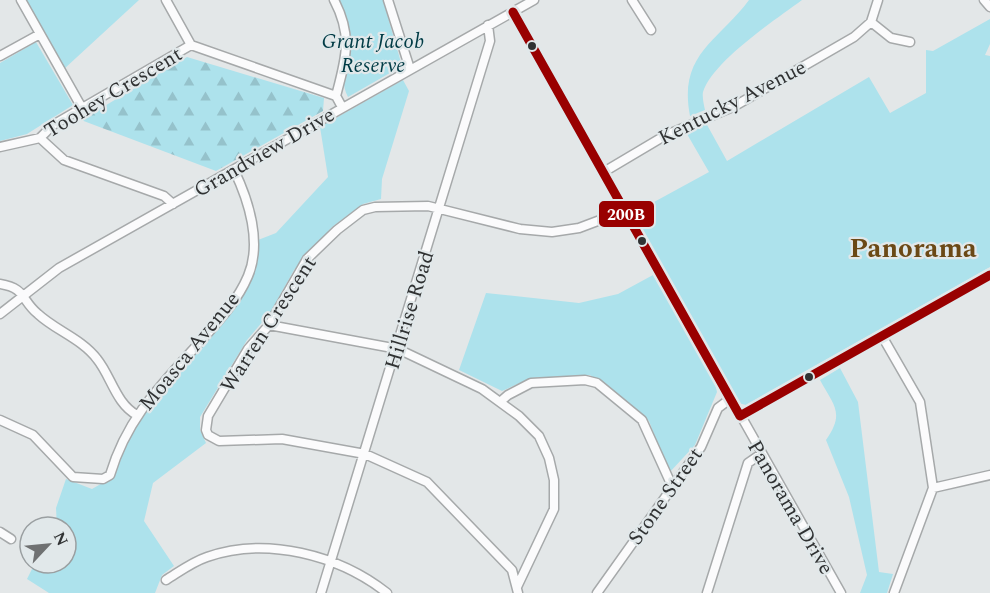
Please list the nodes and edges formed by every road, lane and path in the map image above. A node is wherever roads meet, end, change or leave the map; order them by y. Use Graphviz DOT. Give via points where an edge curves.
graph roads {
  1 [pos="21,0"];
  2 [pos="166,0"];
  3 [pos="334,0"];
  4 [pos="388,0"];
  5 [pos="534,0"];
  6 [pos="632,0"];
  7 [pos="878,0"];
  8 [pos="984,0"];
  9 [pos="990,7"];
  10 [pos="513,12"];
  11 [pos="871,22"];
  12 [pos="488,25"];
  13 [pos="651,30"];
  14 [pos="40,34"];
  15 [pos="910,42"];
  16 [pos="191,45"];
  17 [pos="0,56"];
  18 [pos="410,69"];
  19 [pos="336,96"];
  20 [pos="342,107"];
  21 [pos="82,108"];
  22 [pos="40,138"];
  23 [pos="0,147"];
  24 [pos="234,170"];
  25 [pos="602,173"];
  26 [pos="173,204"];
  27 [pos="440,208"];
  28 [pos="624,211"];
  29 [pos="989,277"];
  30 [pos="0,284"];
  31 [pos="24,295"];
  32 [pos="0,314"];
  33 [pos="269,326"];
  34 [pos="882,336"];
  35 [pos="398,349"];
  36 [pos="730,399"];
  37 [pos="500,402"];
  38 [pos="137,415"];
  39 [pos="740,417"];
  40 [pos="0,420"];
  41 [pos="364,454"];
  42 [pos="761,454"];
  43 [pos="990,475"];
  44 [pos="672,486"];
  45 [pos="933,488"];
  46 [pos="0,532"];
  47 [pos="11,539"];
  48 [pos="331,561"];
  49 [pos="166,580"];
  50 [pos="518,590"];
  51 [pos="321,593"];
  52 [pos="387,593"];
  53 [pos="597,593"];
  54 [pos="707,593"];
  55 [pos="841,593"];
  56 [pos="894,593"];
  1 -- 14 [label="street"];
  2 -- 16 [label="street"];
  3 -- 19 [label="street" via="347,42"];
  4 -- 18 [label="street"];
  5 -- 10 [label="street, Grandview Drive"];
  6 -- 13 [label="street"];
  7 -- 11 [label="street"];
  8 -- 9 [label="street"];
  10 -- 12 [label="street, Grandview Drive"];
  10 -- 25 [label="street, Panorama Drive"];
  11 -- 15 [label="street" via="891,38"];
  11 -- 25 [label="street, Kentucky Avenue" via="842,44 733,107 666,135"];
  12 -- 18 [label="street, Grandview Drive"];
  12 -- 27 [label="street, Hillrise Road" via="490,41"];
  14 -- 17 [label="street"];
  14 -- 21 [label="street"];
  16 -- 19 [label="street"];
  16 -- 21 [label="street, Toohey Crescent"];
  18 -- 20 [label="street, Grandview Drive"];
  19 -- 20 [label="street"];
  20 -- 24 [label="street, Grandview Drive"];
  21 -- 22 [label="street, Toohey Crescent" via="53,125"];
  22 -- 23 [label="street, Toohey Crescent"];
  22 -- 26 [label="street" via="64,160 164,196"];
  24 -- 26 [label="street, Grandview Drive"];
  24 -- 38 [label="street, Moasca Avenue" via="254,231 248,276 217,323"];
  25 -- 28 [label="street, Panorama Drive"];
  26 -- 31 [label="street, Grandview Drive" via="59,268"];
  27 -- 28 [label="street, Warren Crescent" via="507,226 552,232 579,228"];
  27 -- 33 [label="street, Warren Crescent" via="363,210 307,259"];
  27 -- 35 [label="street, Hillrise Road"];
  28 -- 36 [label="street, Panorama Drive"];
  29 -- 34 [label="street"];
  30 -- 31 [label="street" via="14,286"];
  31 -- 32 [label="street, Grandview Drive"];
  31 -- 38 [label="street" via="36,313 93,353 124,405"];
  33 -- 35 [label="street"];
  33 -- 41 [label="street, Warren Crescent" via="249,349 208,416 208,435 225,442 282,439"];
  34 -- 39 [label="street"];
  34 -- 45 [label="street" via="920,402"];
  35 -- 37 [label="street" via="441,367"];
  35 -- 41 [label="street, Hillrise Road"];
  36 -- 39 [label="street, Panorama Drive"];
  36 -- 44 [label="street, Stone Street" via="718,408 700,447"];
  37 -- 44 [label="street" via="531,383 597,383 642,420"];
  37 -- 50 [label="street" via="539,436 554,480 554,509"];
  38 -- 40 [label="street, Moasca Avenue" via="123,436 110,475 90,479 73,477 33,435"];
  39 -- 42 [label="street, Panorama Drive"];
  41 -- 48 [label="street, Hillrise Road"];
  41 -- 50 [label="street" via="427,482 443,496 513,570"];
  42 -- 54 [label="street" via="748,463"];
  42 -- 55 [label="street, Panorama Drive"];
  43 -- 45 [label="street"];
  44 -- 53 [label="street, Stone Street"];
  45 -- 56 [label="street"];
  46 -- 47 [label="street"];
  48 -- 49 [label="street" via="298,553 244,550 206,557"];
  48 -- 51 [label="street, Hillrise Road"];
  48 -- 52 [label="street" via="361,574"];
}
